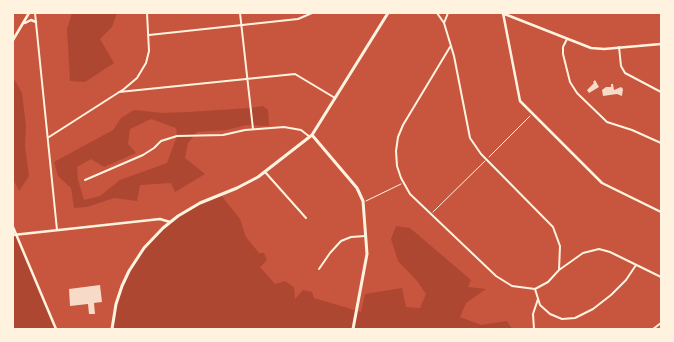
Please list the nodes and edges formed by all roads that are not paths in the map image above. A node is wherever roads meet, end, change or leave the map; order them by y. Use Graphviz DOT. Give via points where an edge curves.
graph roads {
  1 [pos="29,13"];
  2 [pos="35,13"];
  3 [pos="148,13"];
  4 [pos="240,13"];
  5 [pos="312,13"];
  6 [pos="388,13"];
  7 [pos="437,13"];
  8 [pos="448,13"];
  9 [pos="502,13"];
  10 [pos="36,22"];
  11 [pos="24,23"];
  12 [pos="444,23"];
  13 [pos="242,25"];
  14 [pos="149,35"];
  15 [pos="567,39"];
  16 [pos="13,40"];
  17 [pos="661,44"];
  18 [pos="450,47"];
  19 [pos="619,48"];
  20 [pos="248,79"];
  21 [pos="119,92"];
  22 [pos="661,92"];
  23 [pos="335,98"];
  24 [pos="253,129"];
  25 [pos="311,136"];
  26 [pos="49,138"];
  27 [pos="661,143"];
  28 [pos="266,172"];
  29 [pos="85,180"];
  30 [pos="661,212"];
  31 [pos="306,218"];
  32 [pos="170,222"];
  33 [pos="13,227"];
  34 [pos="57,230"];
  35 [pos="15,235"];
  36 [pos="366,236"];
  37 [pos="636,265"];
  38 [pos="319,269"];
  39 [pos="559,270"];
  40 [pos="661,277"];
  41 [pos="535,289"];
  42 [pos="538,299"];
  43 [pos="661,323"];
  44 [pos="56,329"];
  45 [pos="112,329"];
  46 [pos="353,329"];
  47 [pos="534,329"];
  48 [pos="653,329"];
  1 -- 11 [label="street"];
  2 -- 10 [label="street"];
  3 -- 14 [label="street"];
  4 -- 13 [label="street"];
  5 -- 13 [label="street" via="302,19"];
  6 -- 23 [label="main road"];
  7 -- 12 [label="street"];
  8 -- 12 [label="street"];
  9 -- 15 [label="street"];
  9 -- 30 [label="street" via="518,99 602,183"];
  10 -- 11 [label="street" via="31,20"];
  10 -- 26 [label="street"];
  11 -- 16 [label="street"];
  12 -- 18 [label="street"];
  13 -- 14 [label="street"];
  13 -- 20 [label="street"];
  14 -- 21 [label="street" via="149,51 144,68 133,82"];
  15 -- 19 [label="street" via="591,48"];
  15 -- 27 [label="street" via="563,54 570,82 577,93 607,122"];
  17 -- 19 [label="street"];
  18 -- 39 [label="street" via="454,56 468,132 474,145 553,227 560,246"];
  18 -- 41 [label="street" via="398,137 396,159 404,183 410,194 500,280 518,287"];
  19 -- 22 [label="street" via="621,66 625,73"];
  20 -- 21 [label="street"];
  20 -- 23 [label="street" via="295,74"];
  20 -- 24 [label="street"];
  21 -- 26 [label="street"];
  23 -- 25 [label="main road"];
  24 -- 25 [label="street" via="289,127"];
  24 -- 29 [label="street" via="223,135 168,138 143,155"];
  25 -- 28 [label="main road"];
  25 -- 36 [label="main road" via="357,188 363,201"];
  26 -- 34 [label="street"];
  28 -- 31 [label="street"];
  28 -- 32 [label="main road" via="237,188 200,203"];
  32 -- 34 [label="street" via="160,219"];
  32 -- 45 [label="main road" via="144,248 129,271 118,299"];
  33 -- 35 [label="street"];
  34 -- 35 [label="street"];
  35 -- 44 [label="street"];
  36 -- 38 [label="street" via="351,237 341,242"];
  36 -- 46 [label="main road" via="366,262"];
  37 -- 39 [label="street" via="599,249 583,253"];
  37 -- 40 [label="street"];
  37 -- 42 [label="street" via="611,295 580,317 567,319 554,316 542,307"];
  39 -- 41 [label="street" via="548,282"];
  41 -- 42 [label="street"];
  42 -- 47 [label="street" via="533,314"];
  43 -- 48 [label="street"];
}
